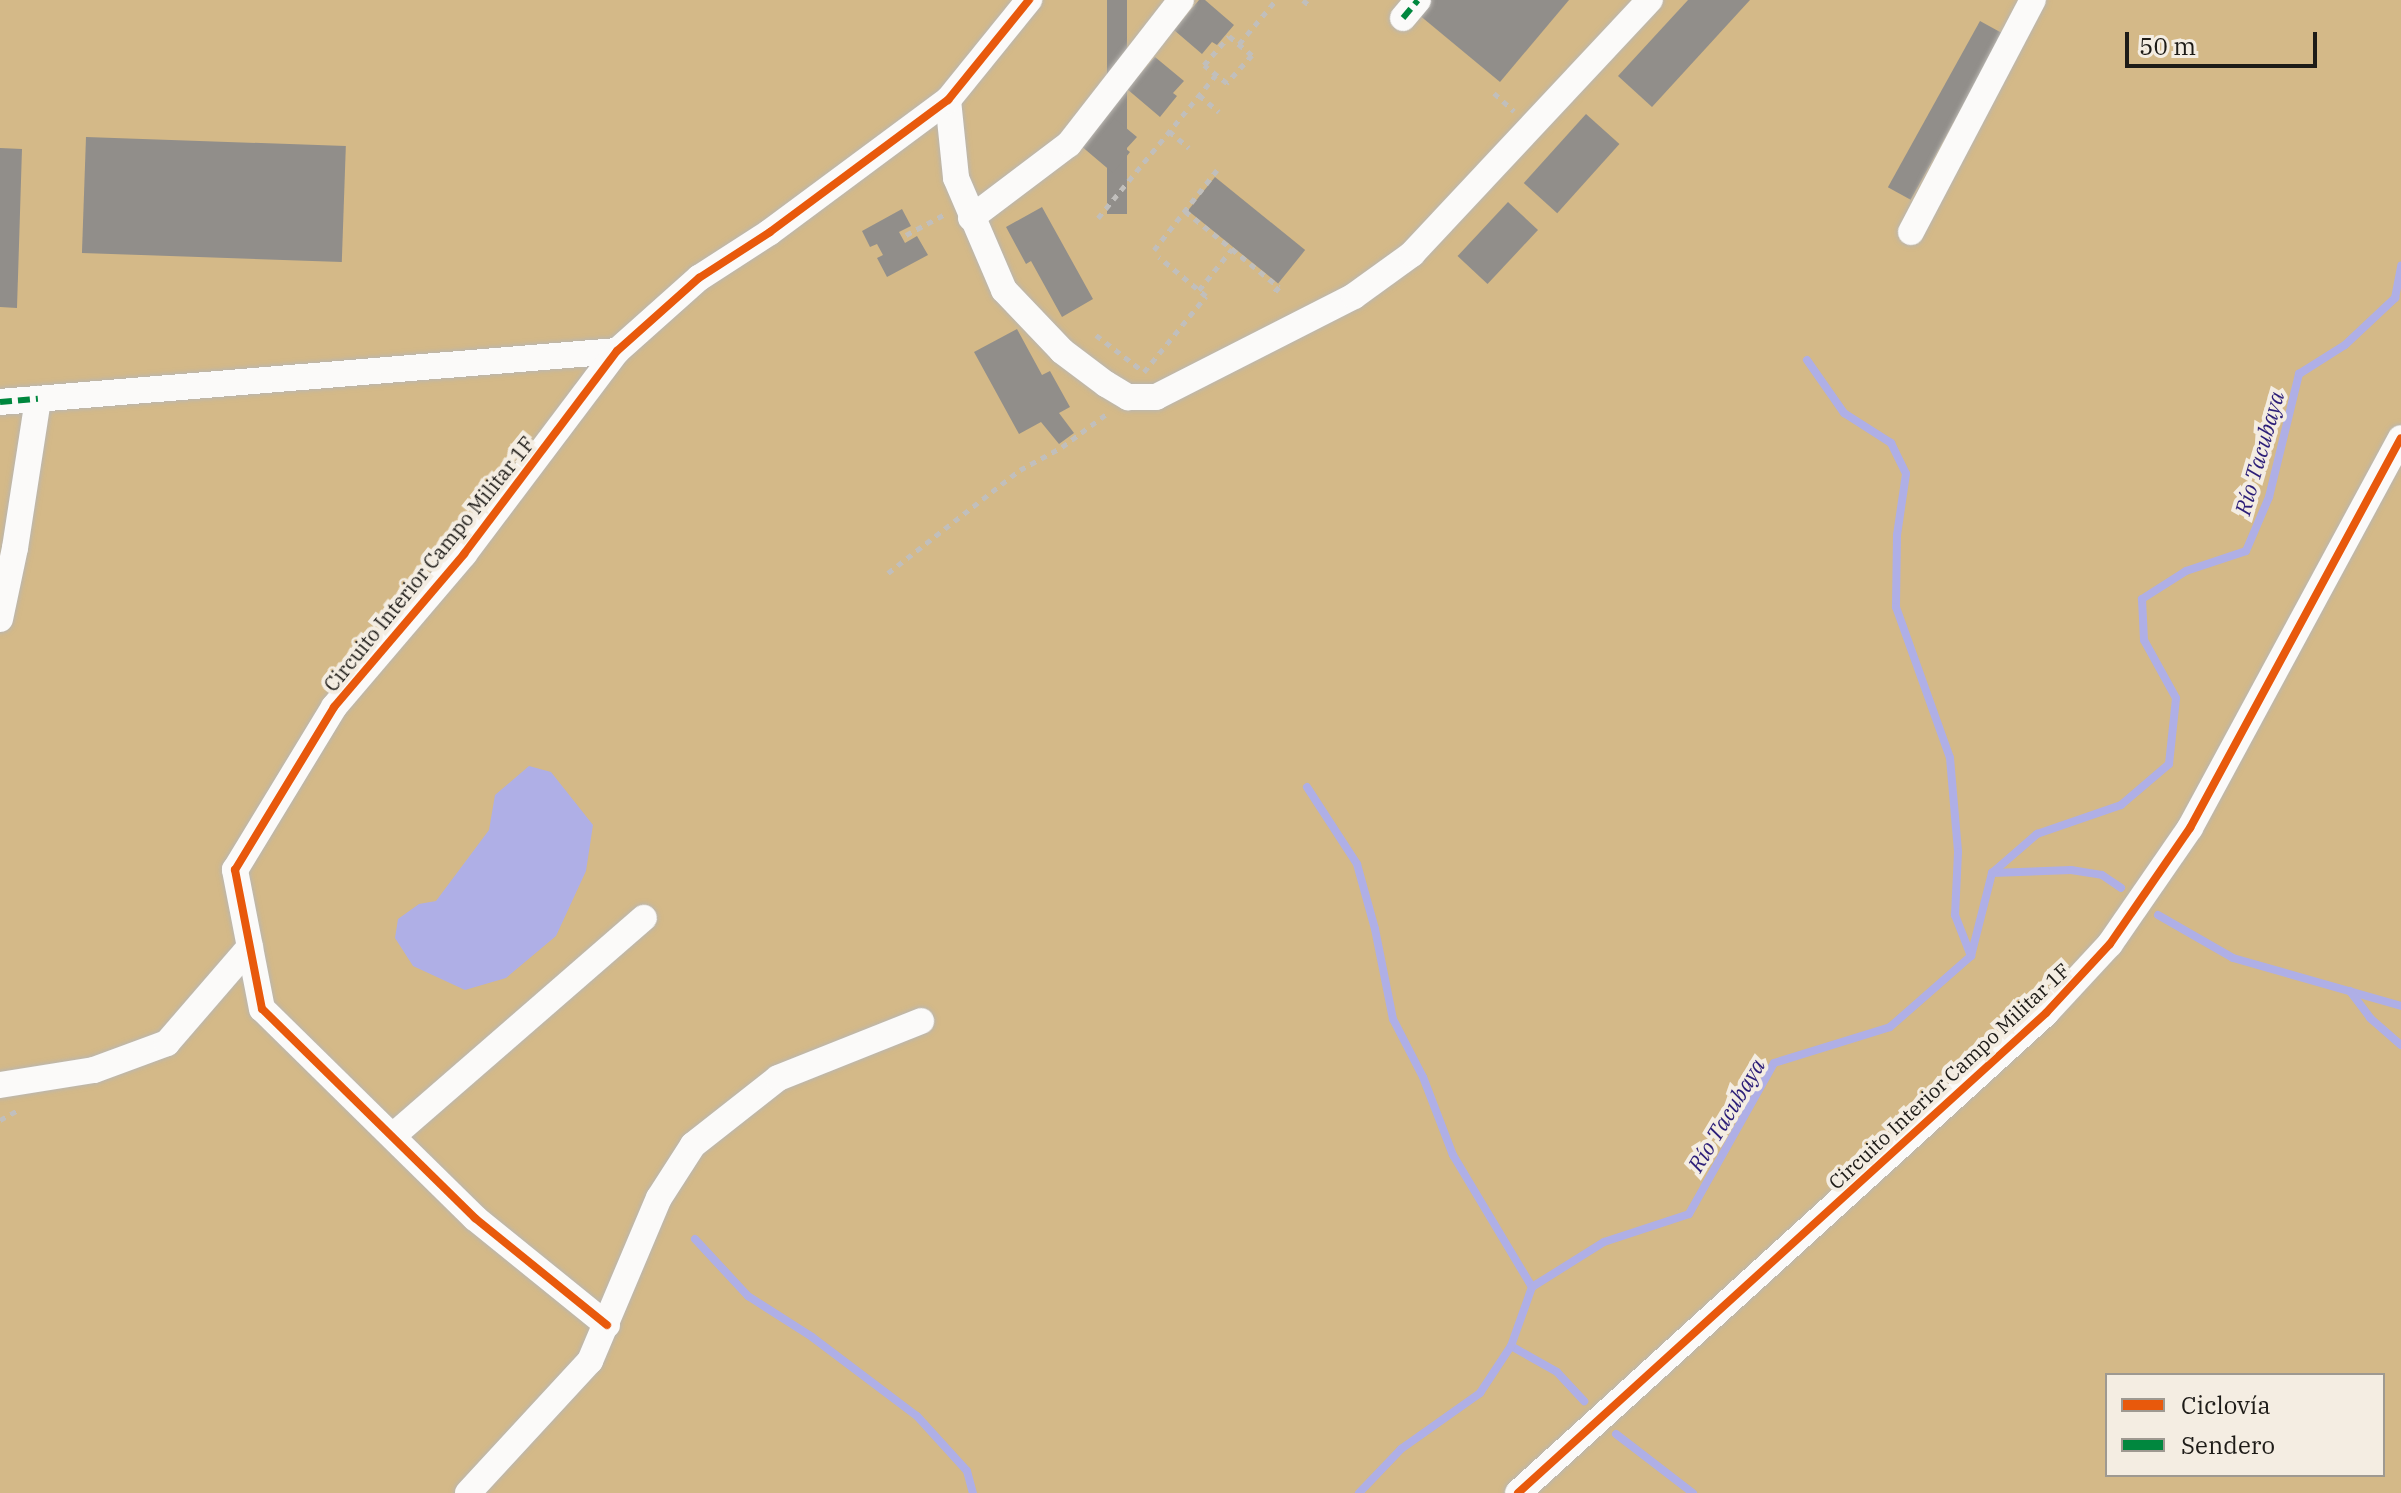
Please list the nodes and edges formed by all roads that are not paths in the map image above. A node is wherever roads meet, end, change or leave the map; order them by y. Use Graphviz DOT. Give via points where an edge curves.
graph roads {
  1 [pos="1029,0"];
  2 [pos="1181,0"];
  3 [pos="2033,0"];
  4 [pos="1639,4"];
  5 [pos="948,100"];
  6 [pos="960,215"];
  7 [pos="1911,232"];
  8 [pos="617,351"];
  9 [pos="38,399"];
  10 [pos="0,402"];
  11 [pos="2401,438"];
  12 [pos="0,619"];
  13 [pos="644,918"];
  14 [pos="250,947"];
  15 [pos="921,1021"];
  16 [pos="0,1085"];
  17 [pos="394,1135"];
  18 [pos="607,1325"];
  19 [pos="468,1493"];
  20 [pos="1518,1493"];
  1 -- 5 [label="street, Circuito Interior Campo Militar 1F"];
  2 -- 6 [label="street" via="1069,144"];
  3 -- 7 [label="street"];
  4 -- 6 [label="street" via="1412,254 1354,296 1156,397 1128,397 1062,351 1004,290"];
  5 -- 6 [label="street"];
  5 -- 8 [label="street, Circuito Interior Campo Militar 1F" via="699,278"];
  8 -- 9 [label="street"];
  8 -- 14 [label="street, Circuito Interior Campo Militar 1F" via="464,554 334,707 235,870"];
  9 -- 10 [label="street"];
  9 -- 12 [label="street"];
  11 -- 20 [label="street, Circuito Interior Campo Militar 1F" via="2190,828 2110,944 2046,1013"];
  13 -- 17 [label="street"];
  14 -- 16 [label="street" via="167,1043 94,1070"];
  14 -- 17 [label="street, Circuito Interior Campo Militar 1F" via="262,1009"];
  15 -- 18 [label="street" via="778,1078 693,1145 659,1198"];
  17 -- 18 [label="street, Circuito Interior Campo Militar 1F" via="475,1218"];
  18 -- 19 [label="street" via="590,1361"];
}
